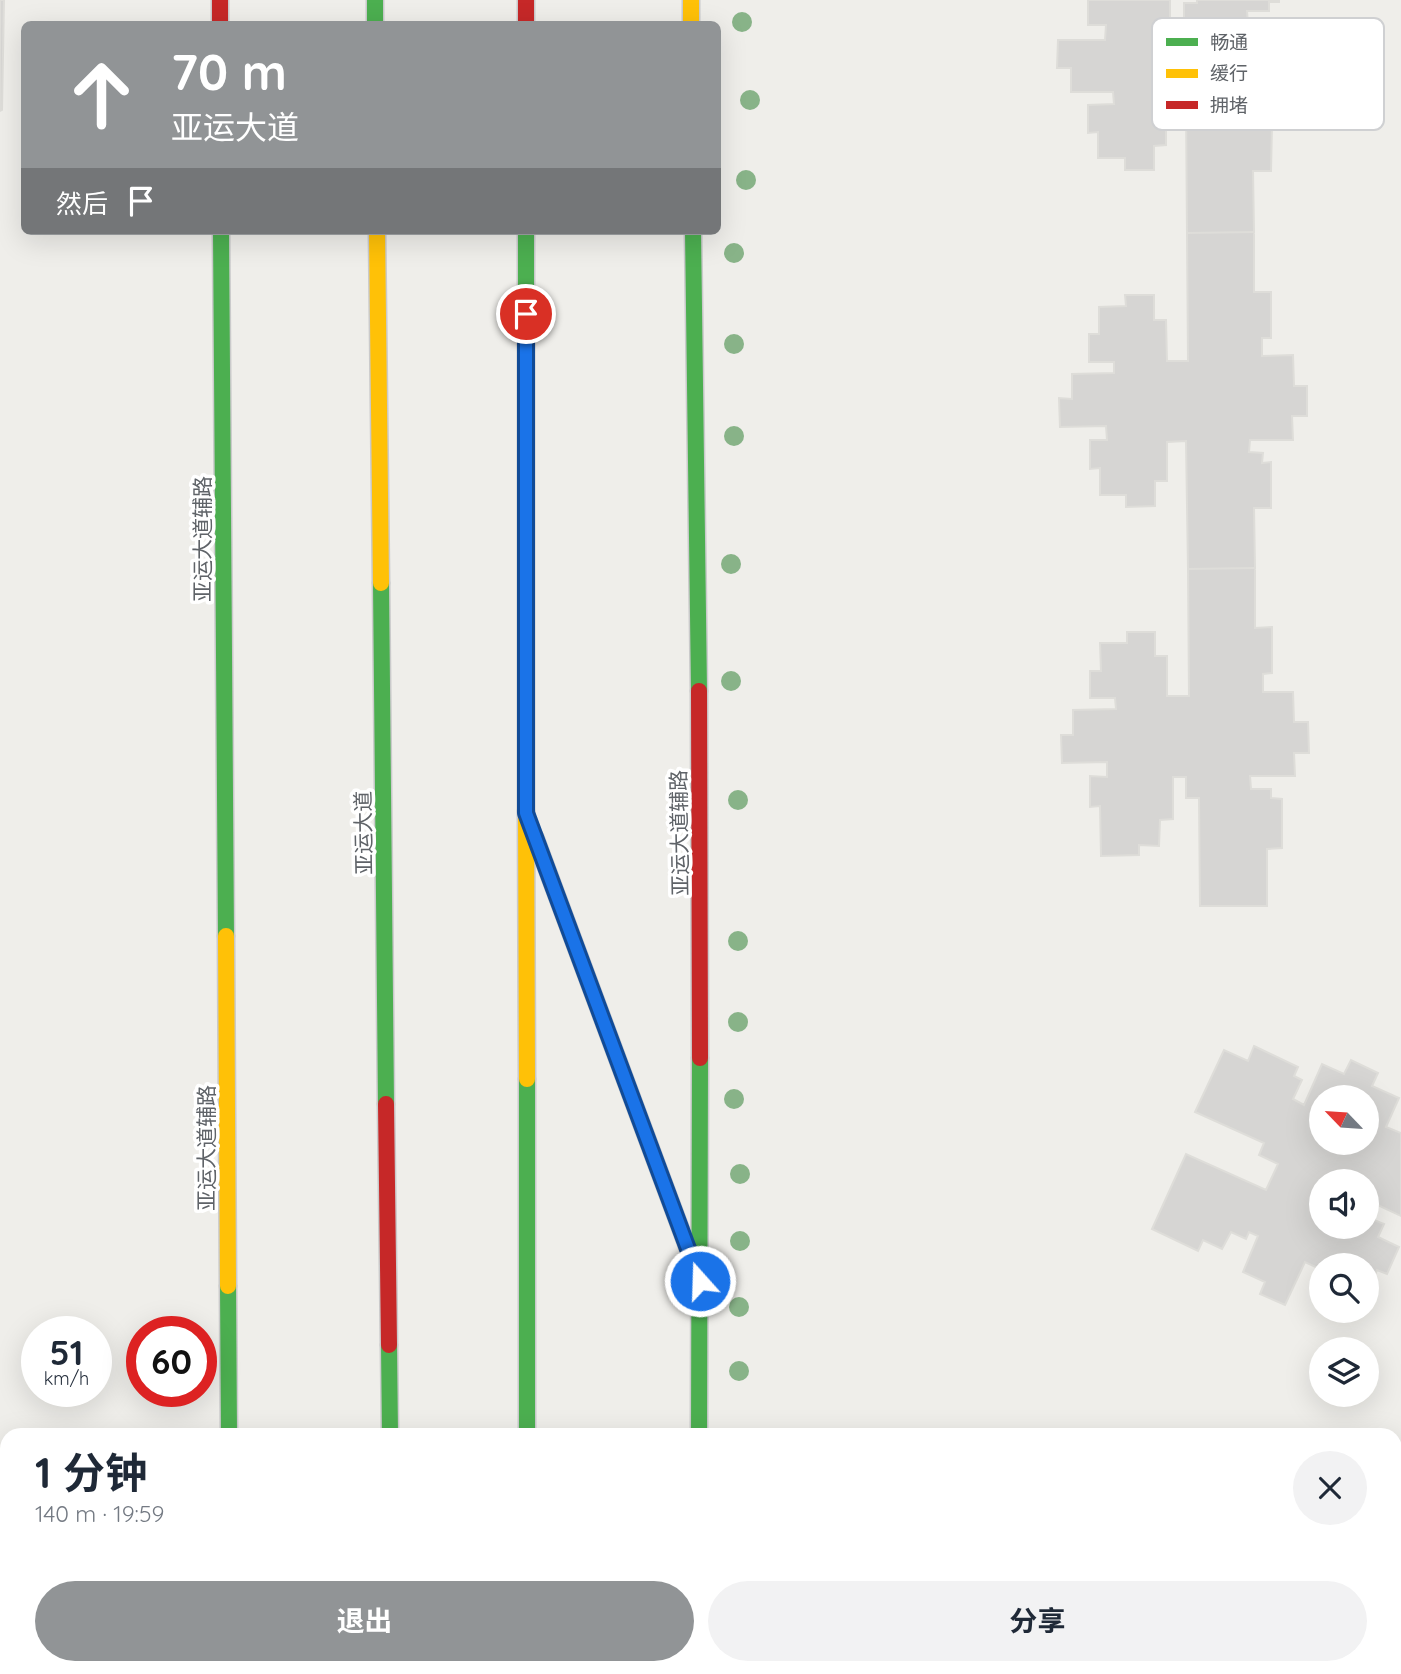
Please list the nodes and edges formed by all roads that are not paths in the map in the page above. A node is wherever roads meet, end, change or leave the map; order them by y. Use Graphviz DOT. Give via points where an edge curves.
graph roads {
  1 [pos="220,0"];
  2 [pos="375,0"];
  3 [pos="526,0"];
  4 [pos="691,0"];
  5 [pos="220,21"];
  6 [pos="375,21"];
  7 [pos="526,21"];
  8 [pos="691,21"];
  9 [pos="221,235"];
  10 [pos="377,235"];
  11 [pos="526,235"];
  12 [pos="693,235"];
  13 [pos="526,813"];
  14 [pos="700,1281"];
  15 [pos="229,1428"];
  16 [pos="390,1428"];
  17 [pos="527,1428"];
  18 [pos="699,1428"];
  1 -- 5 [label="main road"];
  2 -- 6 [label="main road"];
  3 -- 7 [label="main road"];
  4 -- 8 [label="main road"];
  9 -- 15 [label="main road, 亚运大道辅路"];
  10 -- 16 [label="main road, 亚运大道"];
  11 -- 13 [label="main road"];
  12 -- 14 [label="main road, 亚运大道辅路" via="701,868"];
  13 -- 14 [label="main road"];
  13 -- 17 [label="main road"];
  14 -- 18 [label="main road, 亚运大道辅路"];
}
